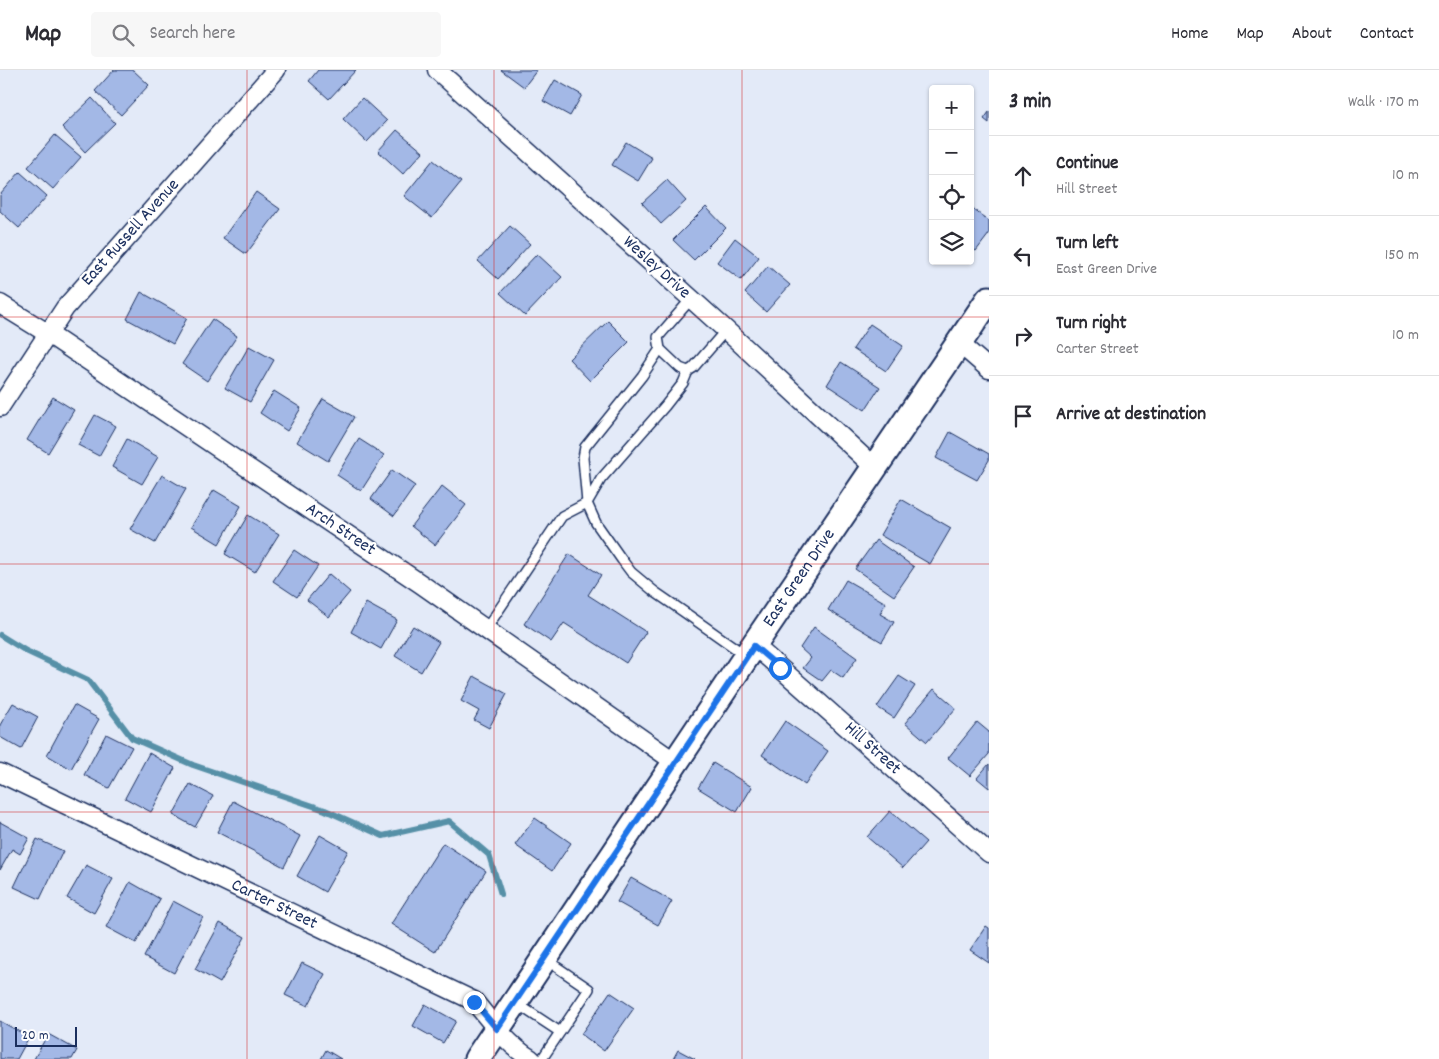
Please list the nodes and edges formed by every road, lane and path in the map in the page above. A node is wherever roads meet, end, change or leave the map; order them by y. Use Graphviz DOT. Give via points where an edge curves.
graph roads {
  1 [pos="276,70"];
  2 [pos="437,70"];
  3 [pos="691,299"];
  4 [pos="989,299"];
  5 [pos="0,304"];
  6 [pos="726,330"];
  7 [pos="47,333"];
  8 [pos="959,342"];
  9 [pos="660,349"];
  10 [pos="989,369"];
  11 [pos="688,371"];
  12 [pos="0,407"];
  13 [pos="874,468"];
  14 [pos="588,503"];
  15 [pos="486,629"];
  16 [pos="750,651"];
  17 [pos="675,762"];
  18 [pos="0,773"];
  19 [pos="989,853"];
  20 [pos="544,959"];
  21 [pos="515,1002"];
  22 [pos="497,1029"];
  23 [pos="560,1032"];
  24 [pos="477,1059"];
  25 [pos="531,1059"];
  26 [pos="542,1059"];
  1 -- 7 [label="street, East Russell Avenue" via="65,308"];
  2 -- 3 [label="street, Wesley Drive"];
  3 -- 6 [label="street, Wesley Drive"];
  3 -- 9 [label="lane" via="661,332 658,337"];
  4 -- 8 [label="main road, East Green Drive"];
  5 -- 7 [label="street, Arch Street"];
  6 -- 11 [label="lane"];
  6 -- 13 [label="street, Wesley Drive"];
  7 -- 12 [label="street, East Russell Avenue"];
  7 -- 15 [label="street, Arch Street"];
  8 -- 10 [label="street"];
  8 -- 13 [label="main road, East Green Drive"];
  9 -- 11 [label="lane" via="680,368"];
  9 -- 14 [label="lane" via="585,447 583,458"];
  11 -- 14 [label="lane" via="666,406 601,479"];
  13 -- 16 [label="main road, East Green Drive"];
  14 -- 15 [label="lane" via="562,516"];
  14 -- 16 [label="lane" via="596,523 631,572 655,592"];
  15 -- 17 [label="street, Arch Street"];
  16 -- 17 [label="main road, East Green Drive"];
  16 -- 19 [label="street, Hill Street"];
  17 -- 20 [label="main road, East Green Drive"];
  18 -- 22 [label="street, Carter Street" via="474,1002"];
  20 -- 21 [label="main road, East Green Drive"];
  20 -- 23 [label="lane" via="589,989"];
  21 -- 22 [label="main road, East Green Drive"];
  21 -- 23 [label="lane"];
  22 -- 24 [label="main road, East Green Drive"];
  22 -- 25 [label="street, Carter Street"];
  23 -- 26 [label="lane"];
}
